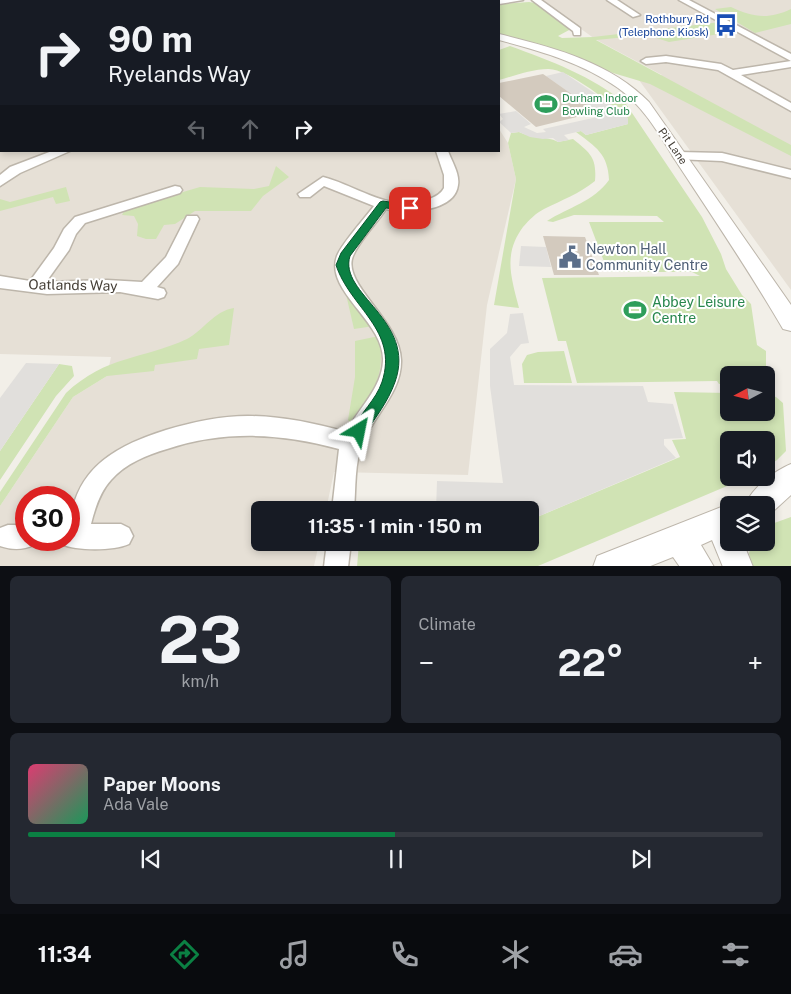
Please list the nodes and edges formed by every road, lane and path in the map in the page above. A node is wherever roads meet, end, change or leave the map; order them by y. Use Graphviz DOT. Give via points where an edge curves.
graph roads {
  1 [pos="519,0"];
  2 [pos="536,0"];
  3 [pos="611,0"];
  4 [pos="683,0"];
  5 [pos="500,2"];
  6 [pos="636,15"];
  7 [pos="577,33"];
  8 [pos="500,37"];
  9 [pos="788,44"];
  10 [pos="771,46"];
  11 [pos="791,58"];
  12 [pos="646,61"];
  13 [pos="791,64"];
  14 [pos="732,73"];
  15 [pos="791,108"];
  16 [pos="61,152"];
  17 [pos="442,152"];
  18 [pos="679,156"];
  19 [pos="0,166"];
  20 [pos="15,170"];
  21 [pos="791,174"];
  22 [pos="0,182"];
  23 [pos="175,190"];
  24 [pos="305,194"];
  25 [pos="383,204"];
  26 [pos="66,212"];
  27 [pos="192,219"];
  28 [pos="80,220"];
  29 [pos="0,282"];
  30 [pos="35,286"];
  31 [pos="791,323"];
  32 [pos="352,444"];
  33 [pos="791,477"];
  34 [pos="791,497"];
  35 [pos="343,501"];
  36 [pos="80,517"];
  37 [pos="720,522"];
  38 [pos="80,536"];
  39 [pos="121,536"];
  40 [pos="679,540"];
  41 [pos="338,551"];
  42 [pos="733,551"];
  43 [pos="336,566"];
  44 [pos="608,566"];
  45 [pos="699,566"];
  46 [pos="738,566"];
  1 -- 5 [label="street"];
  2 -- 7 [label="street"];
  3 -- 6 [label="street"];
  4 -- 10 [label="street"];
  8 -- 18 [label="street, Pit Lane" via="570,60 623,87 646,108"];
  9 -- 10 [label="street"];
  10 -- 11 [label="street"];
  12 -- 14 [label="street" via="666,59 708,64"];
  13 -- 14 [label="street"];
  14 -- 15 [label="street"];
  16 -- 20 [label="street"];
  17 -- 25 [label="street" via="452,182 448,194 432,204 410,208"];
  18 -- 21 [label="street" via="722,157"];
  18 -- 31 [label="street, Pit Lane"];
  19 -- 20 [label="street"];
  20 -- 22 [label="street"];
  23 -- 28 [label="street"];
  24 -- 25 [label="street" via="323,181"];
  25 -- 32 [label="street" via="345,256 342,265 354,291 387,333 392,364 389,382 380,400"];
  26 -- 28 [label="street"];
  27 -- 30 [label="street, Oatlands Way" via="172,260 152,290 123,286"];
  28 -- 30 [label="street" via="68,232 61,250"];
  29 -- 30 [label="street, Oatlands Way"];
  32 -- 35 [label="street"];
  32 -- 36 [label="street" via="310,432 254,427 218,427 187,433 126,455 110,466 94,484"];
  33 -- 34 [label="street" via="759,505"];
  37 -- 40 [label="street"];
  38 -- 39 [label="street"];
  40 -- 44 [label="street"];
  40 -- 45 [label="street"];
  41 -- 43 [label="street"];
  42 -- 46 [label="street"];
}
